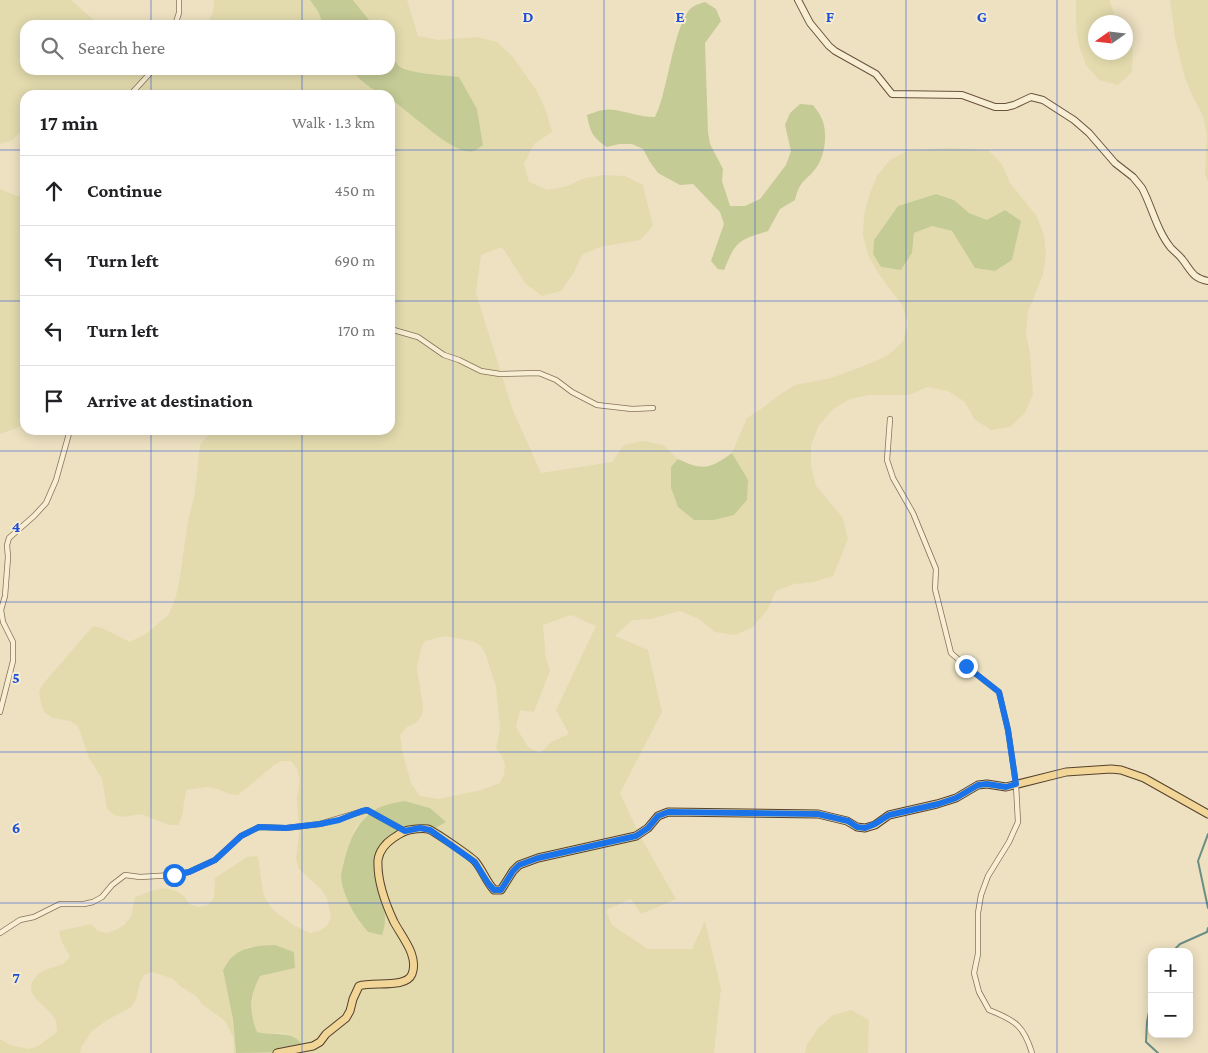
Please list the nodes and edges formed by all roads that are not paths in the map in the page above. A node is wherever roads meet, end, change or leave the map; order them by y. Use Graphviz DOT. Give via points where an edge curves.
graph roads {
  1 [pos="179,0"];
  2 [pos="798,0"];
  3 [pos="177,20"];
  4 [pos="148,75"];
  5 [pos="135,90"];
  6 [pos="1208,281"];
  7 [pos="395,331"];
  8 [pos="653,408"];
  9 [pos="890,419"];
  10 [pos="69,435"];
  11 [pos="0,712"];
  12 [pos="1016,784"];
  13 [pos="1208,814"];
  14 [pos="405,831"];
  15 [pos="0,933"];
  16 [pos="277,1053"];
  17 [pos="1032,1053"];
  1 -- 3 [label="street"];
  2 -- 6 [label="main road" via="810,23 829,46 876,74 892,94 962,95 1001,107 1031,97 1043,100 1067,115 1133,177 1142,188 1171,247 1190,272"];
  4 -- 5 [label="street"];
  7 -- 8 [label="street" via="418,337 444,355 481,371 539,373 597,405"];
  9 -- 12 [label="street" via="888,460 893,478 913,513 936,569 935,589 951,653 999,692"];
  10 -- 11 [label="street" via="46,503 9,538 7,545 5,596 1,610 13,642 13,660"];
  12 -- 13 [label="main road" via="1066,772 1121,770 1144,778"];
  12 -- 14 [label="main road" via="1006,787 978,785 956,798 889,815 865,828 818,814 668,812 658,816 636,836 519,865 501,890 494,890 475,862 430,830"];
  12 -- 17 [label="street" via="1018,822 981,895 974,973 979,992 989,1010 1007,1017 1024,1030"];
  14 -- 15 [label="street" via="367,810 320,824 259,827 241,836 215,860 189,872 126,875 93,902 60,904 20,920"];
  14 -- 16 [label="main road" via="388,842 378,860 388,905 412,954 414,964 408,980 359,986 346,1018 320,1042"];
}
